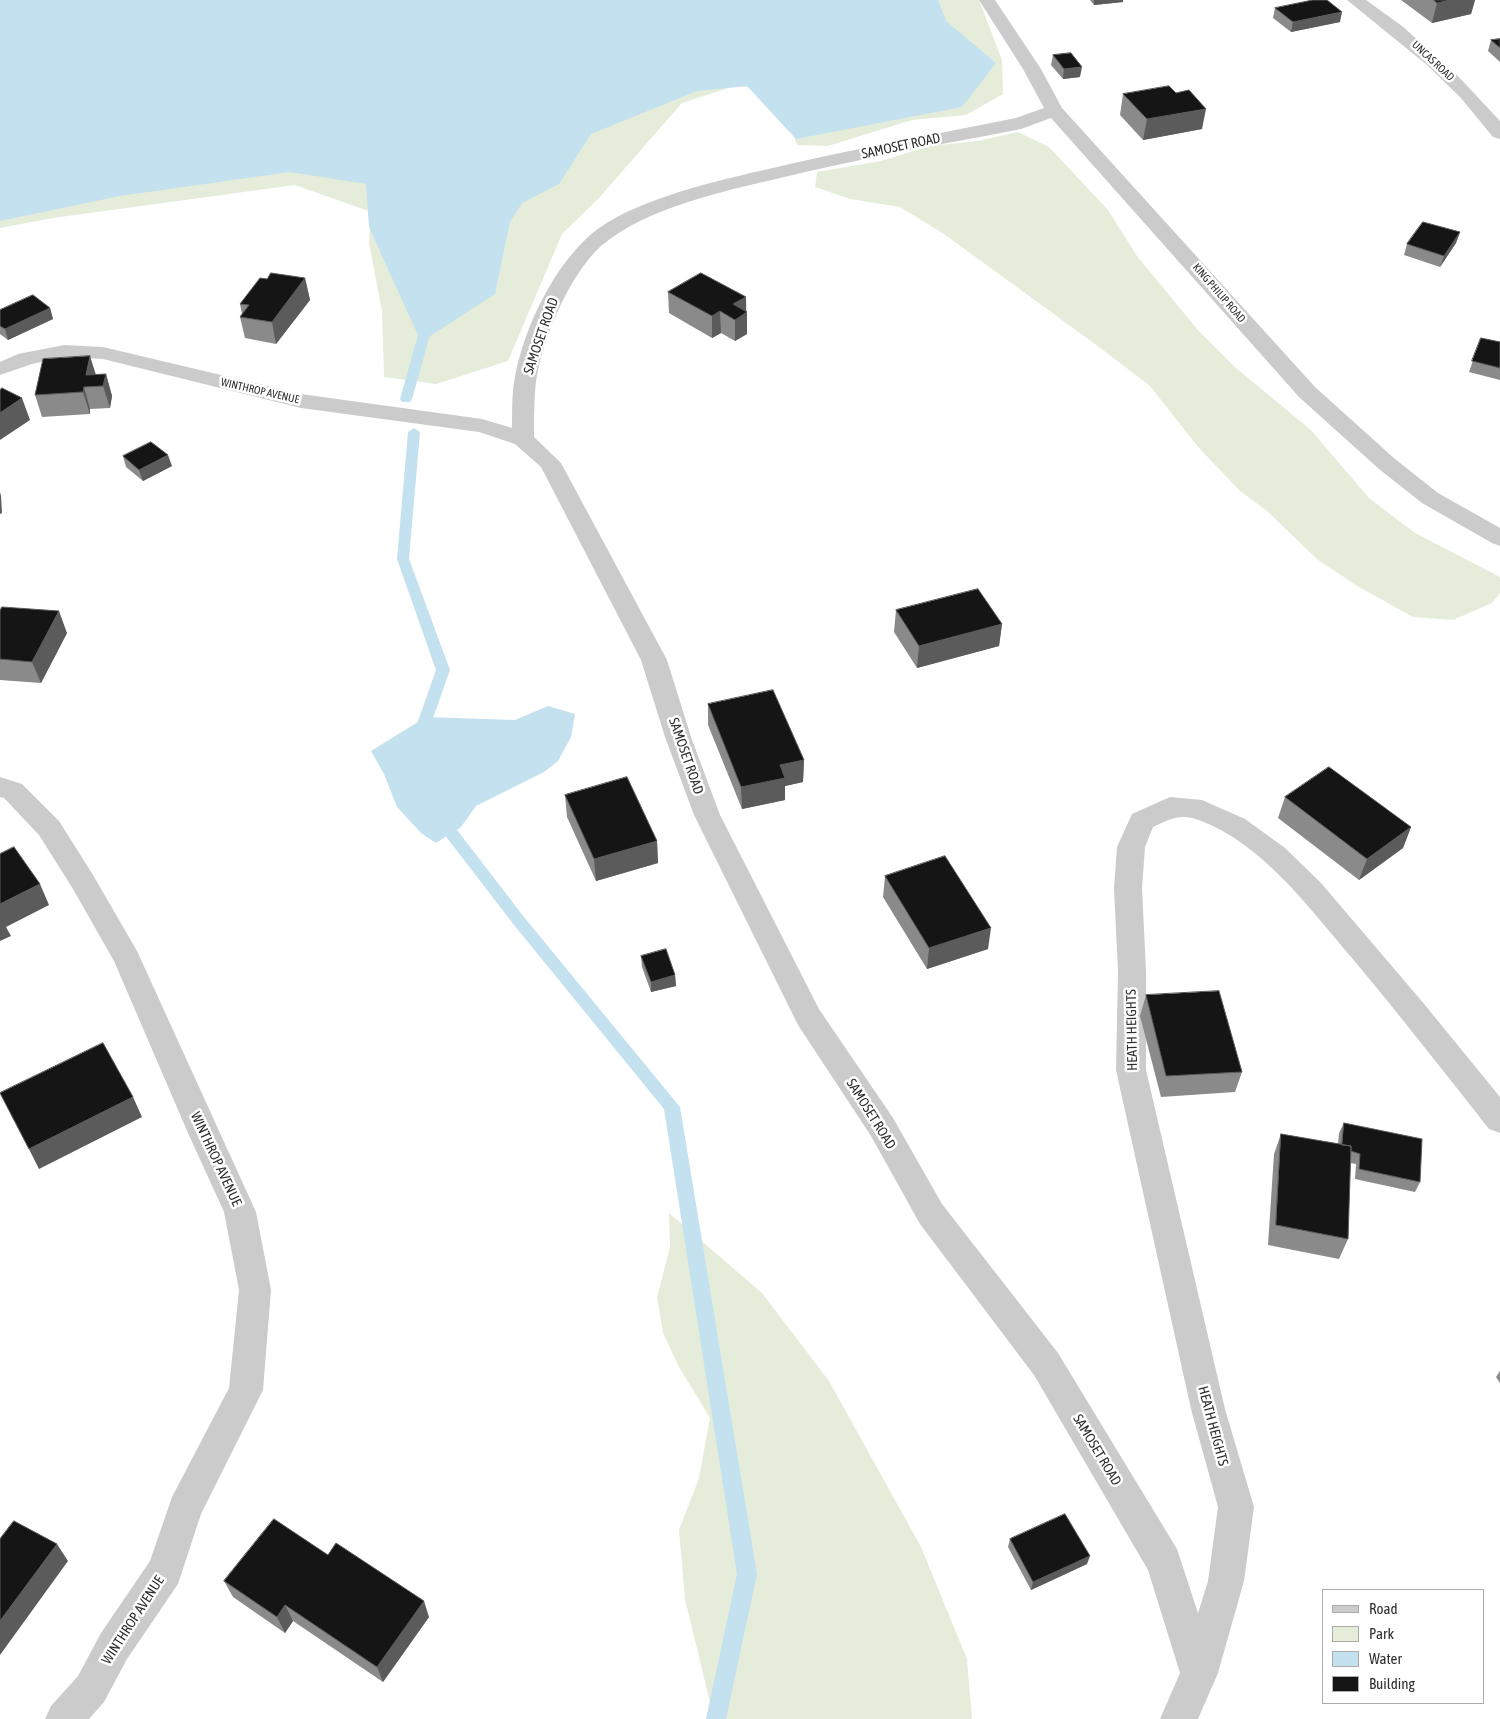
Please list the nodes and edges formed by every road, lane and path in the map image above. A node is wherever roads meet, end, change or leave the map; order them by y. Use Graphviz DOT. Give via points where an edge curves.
graph roads {
  1 [pos="986,0"];
  2 [pos="1355,0"];
  3 [pos="1054,110"];
  4 [pos="1500,133"];
  5 [pos="0,369"];
  6 [pos="523,439"];
  7 [pos="1500,538"];
  8 [pos="0,787"];
  9 [pos="1500,1120"];
  10 [pos="1199,1673"];
  11 [pos="64,1719"];
  12 [pos="1179,1719"];
  1 -- 3 [label="street, KING PHILIP ROAD" via="1032,69"];
  2 -- 4 [label="street, UNCAS ROAD" via="1417,45 1454,80"];
  3 -- 6 [label="street, SAMOSET ROAD" via="1022,123 708,188 618,224 592,243 564,276 550,303 531,356 524,390"];
  3 -- 7 [label="street, KING PHILIP ROAD" via="1307,392 1430,498"];
  5 -- 6 [label="street, WINTHROP AVENUE" via="26,359 64,351 103,353 301,401 482,426"];
  6 -- 10 [label="street, SAMOSET ROAD" via="550,463 654,660 707,816 808,1017 882,1128 931,1214 1046,1364 1154,1544 1164,1562"];
  8 -- 11 [label="street, WINTHROP AVENUE" via="13,791 49,828 127,959 240,1212 255,1290 246,1390 185,1509 165,1571 114,1646 91,1689"];
  9 -- 10 [label="street, HEATH HEIGHTS" via="1409,1006 1311,891 1275,855 1235,826 1202,810 1170,807 1142,820 1131,847 1128,888 1132,972 1131,1070 1208,1409 1236,1507 1226,1581"];
  10 -- 12 [label="street, HEATH HEIGHTS"];
}
